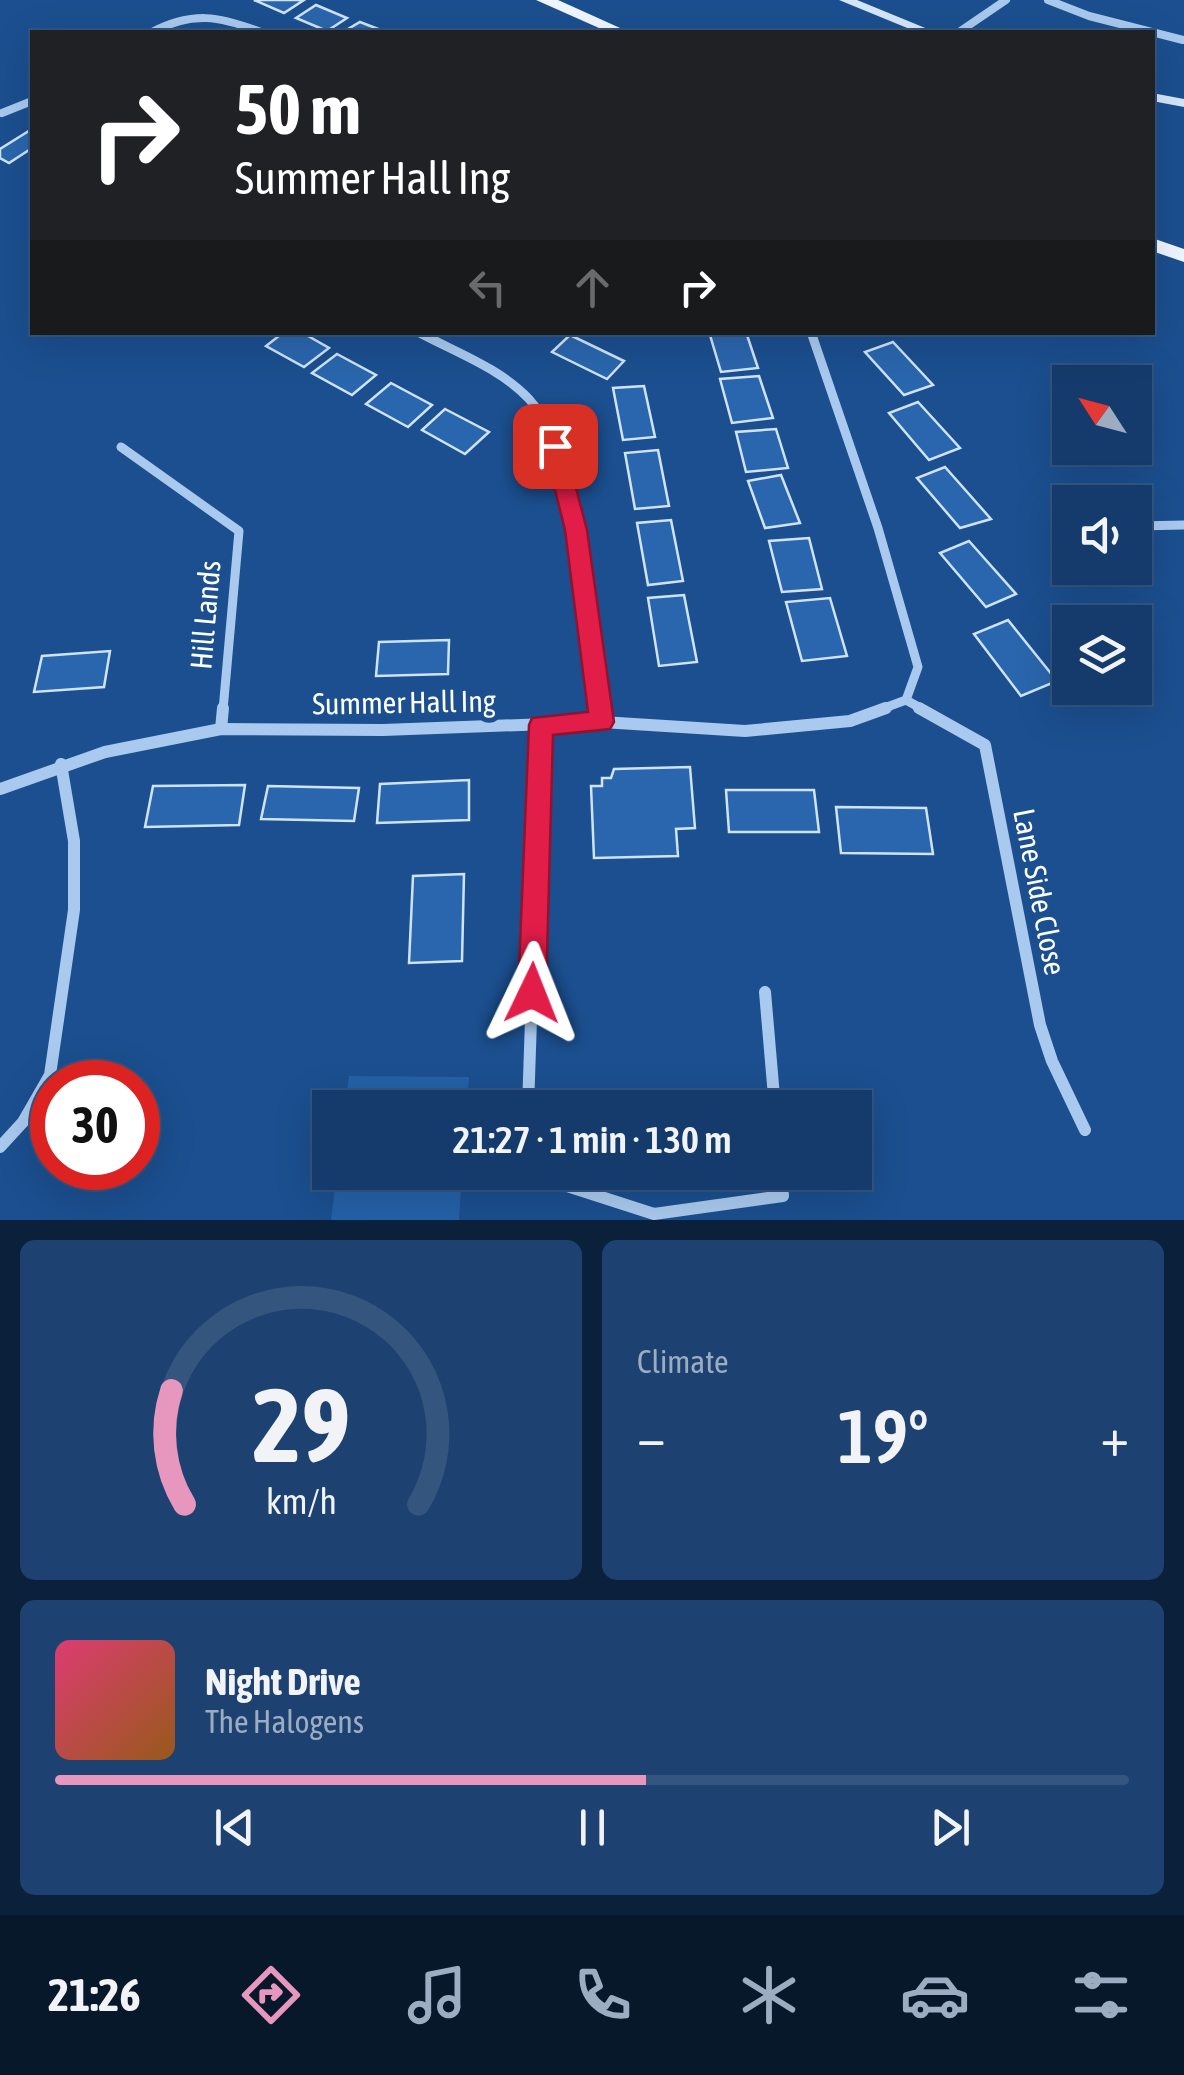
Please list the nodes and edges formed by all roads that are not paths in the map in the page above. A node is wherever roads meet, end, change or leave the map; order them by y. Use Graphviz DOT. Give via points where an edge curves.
graph roads {
  1 [pos="544,0"];
  2 [pos="845,0"];
  3 [pos="1006,0"];
  4 [pos="1048,0"];
  5 [pos="156,30"];
  6 [pos="256,30"];
  7 [pos="615,30"];
  8 [pos="923,30"];
  9 [pos="962,30"];
  10 [pos="1144,30"];
  11 [pos="1155,33"];
  12 [pos="1183,40"];
  13 [pos="1155,97"];
  14 [pos="30,103"];
  15 [pos="1184,103"];
  16 [pos="2,113"];
  17 [pos="1155,245"];
  18 [pos="1184,256"];
  19 [pos="423,335"];
  20 [pos="812,335"];
  21 [pos="121,448"];
  22 [pos="1184,525"];
  23 [pos="1152,526"];
  24 [pos="906,700"];
  25 [pos="602,722"];
  26 [pos="541,725"];
  27 [pos="220,729"];
  28 [pos="61,764"];
  29 [pos="0,789"];
  30 [pos="765,992"];
  31 [pos="529,1090"];
  32 [pos="773,1090"];
  33 [pos="1085,1130"];
  34 [pos="0,1147"];
  35 [pos="580,1190"];
  36 [pos="782,1190"];
  1 -- 7 [label="main road"];
  2 -- 8 [label="main road"];
  3 -- 9 [label="street"];
  4 -- 10 [label="street"];
  5 -- 6 [label="street" via="196,12"];
  11 -- 12 [label="street"];
  13 -- 15 [label="main road"];
  14 -- 16 [label="street"];
  17 -- 18 [label="main road"];
  19 -- 25 [label="street" via="497,376 540,412 576,530"];
  20 -- 24 [label="street" via="918,667"];
  21 -- 27 [label="street, Hill Lands" via="239,530"];
  22 -- 23 [label="street"];
  24 -- 25 [label="street, Summer Hall Ing" via="850,722 745,731"];
  24 -- 33 [label="street, Lane Side Close" via="985,745 1040,1024"];
  25 -- 26 [label="street, Summer Hall Ing"];
  26 -- 27 [label="street, Summer Hall Ing"];
  26 -- 31 [label="street"];
  27 -- 28 [label="street, Summer Hall Ing"];
  28 -- 29 [label="street, Summer Hall Ing"];
  28 -- 34 [label="street" via="74,842 74,910 50,1076"];
  30 -- 32 [label="street"];
  35 -- 36 [label="street" via="654,1214 782,1196"];
}
